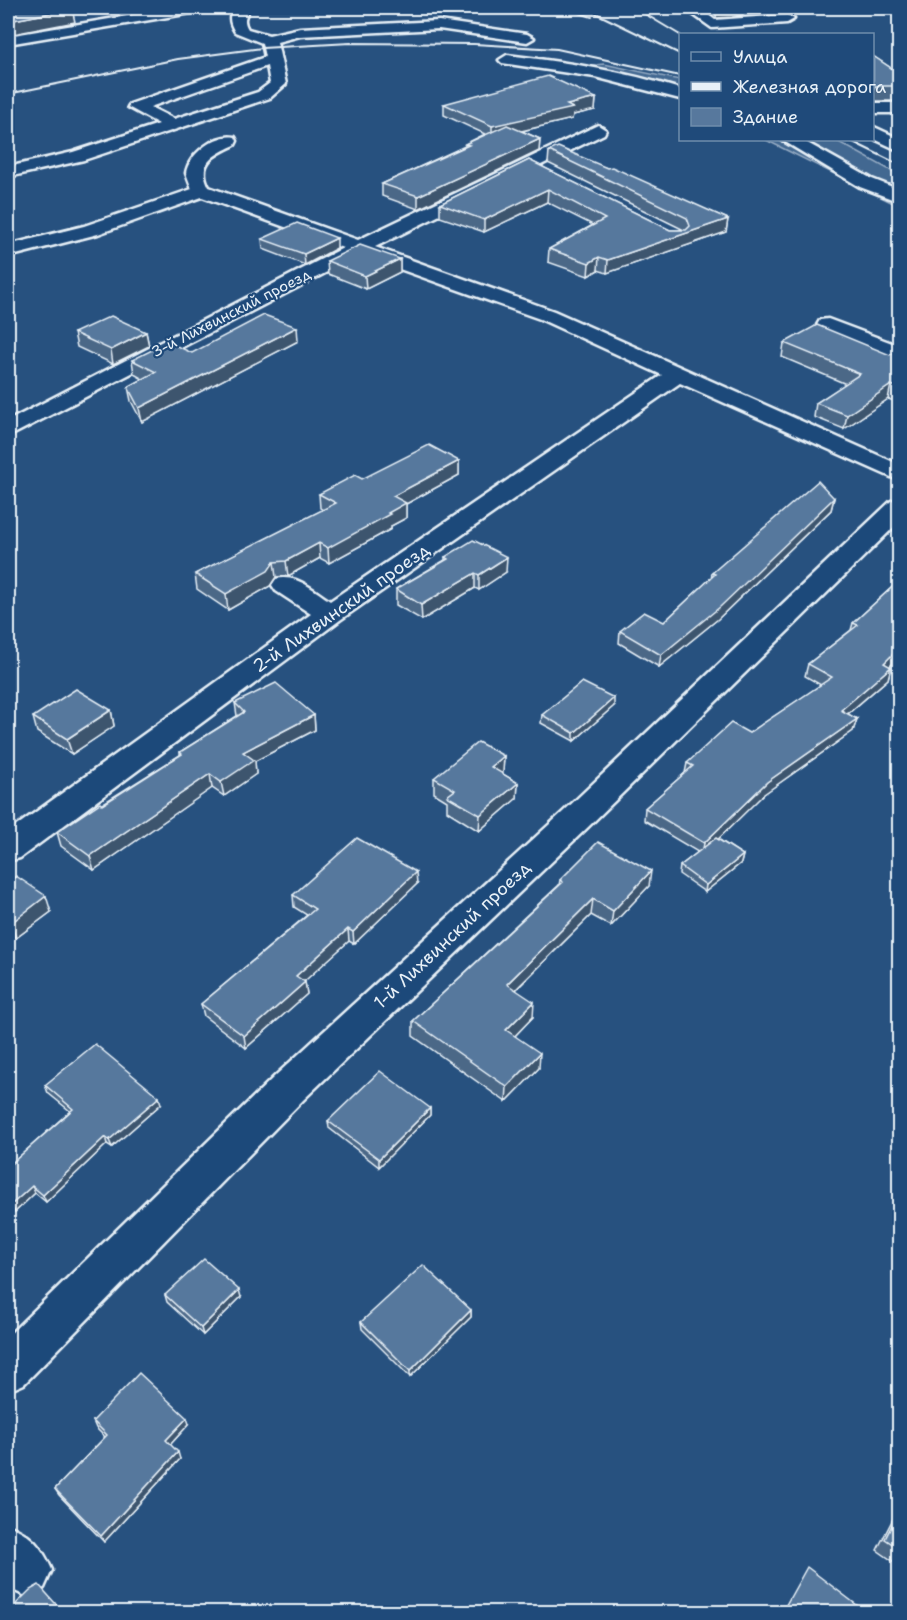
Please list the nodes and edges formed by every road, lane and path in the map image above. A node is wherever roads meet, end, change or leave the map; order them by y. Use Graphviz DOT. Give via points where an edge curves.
graph roads {
  1 [pos="197,8"];
  2 [pos="243,8"];
  3 [pos="691,8"];
  4 [pos="771,8"];
  5 [pos="787,19"];
  6 [pos="801,29"];
  7 [pos="527,38"];
  8 [pos="8,40"];
  9 [pos="269,40"];
  10 [pos="273,59"];
  11 [pos="507,60"];
  12 [pos="679,93"];
  13 [pos="874,108"];
  14 [pos="900,108"];
  15 [pos="176,126"];
  16 [pos="598,130"];
  17 [pos="874,132"];
  18 [pos="229,141"];
  19 [pos="792,141"];
  20 [pos="900,146"];
  21 [pos="530,164"];
  22 [pos="8,172"];
  23 [pos="550,173"];
  24 [pos="202,191"];
  25 [pos="900,197"];
  26 [pos="360,248"];
  27 [pos="8,251"];
  28 [pos="828,325"];
  29 [pos="900,354"];
  30 [pos="679,374"];
  31 [pos="8,430"];
  32 [pos="900,474"];
  33 [pos="900,506"];
  34 [pos="286,585"];
  35 [pos="330,614"];
  36 [pos="8,849"];
  37 [pos="8,1368"];
  1 -- 8 [label="street"];
  2 -- 9 [label="street" via="238,12 240,30"];
  3 -- 5 [label="street" via="712,24"];
  4 -- 5 [label="street"];
  5 -- 6 [label="street"];
  7 -- 9 [label="street" via="439,25 300,32"];
  9 -- 10 [label="street"];
  10 -- 15 [label="street" via="278,84 273,89"];
  10 -- 15 [label="street" via="136,107"];
  11 -- 12 [label="street" via="581,68"];
  13 -- 14 [label="street"];
  15 -- 22 [label="street" via="54,164"];
  16 -- 21 [label="street, 3-й Лихвинский проезд"];
  17 -- 20 [label="street"];
  18 -- 24 [label="street" via="198,160 194,179"];
  19 -- 25 [label="street" via="866,183"];
  21 -- 23 [label="street"];
  21 -- 26 [label="street, 3-й Лихвинский проезд"];
  24 -- 26 [label="street"];
  24 -- 27 [label="street" via="91,230"];
  26 -- 30 [label="street" via="547,315"];
  26 -- 31 [label="street, 3-й Лихвинский проезд"];
  28 -- 29 [label="street"];
  30 -- 32 [label="street"];
  30 -- 35 [label="street, 2-й Лихвинский проезд"];
  33 -- 37 [label="street, 1-й Лихвинский проезд" via="289,1088"];
  34 -- 35 [label="street"];
  35 -- 36 [label="street, 2-й Лихвинский проезд"];
}
